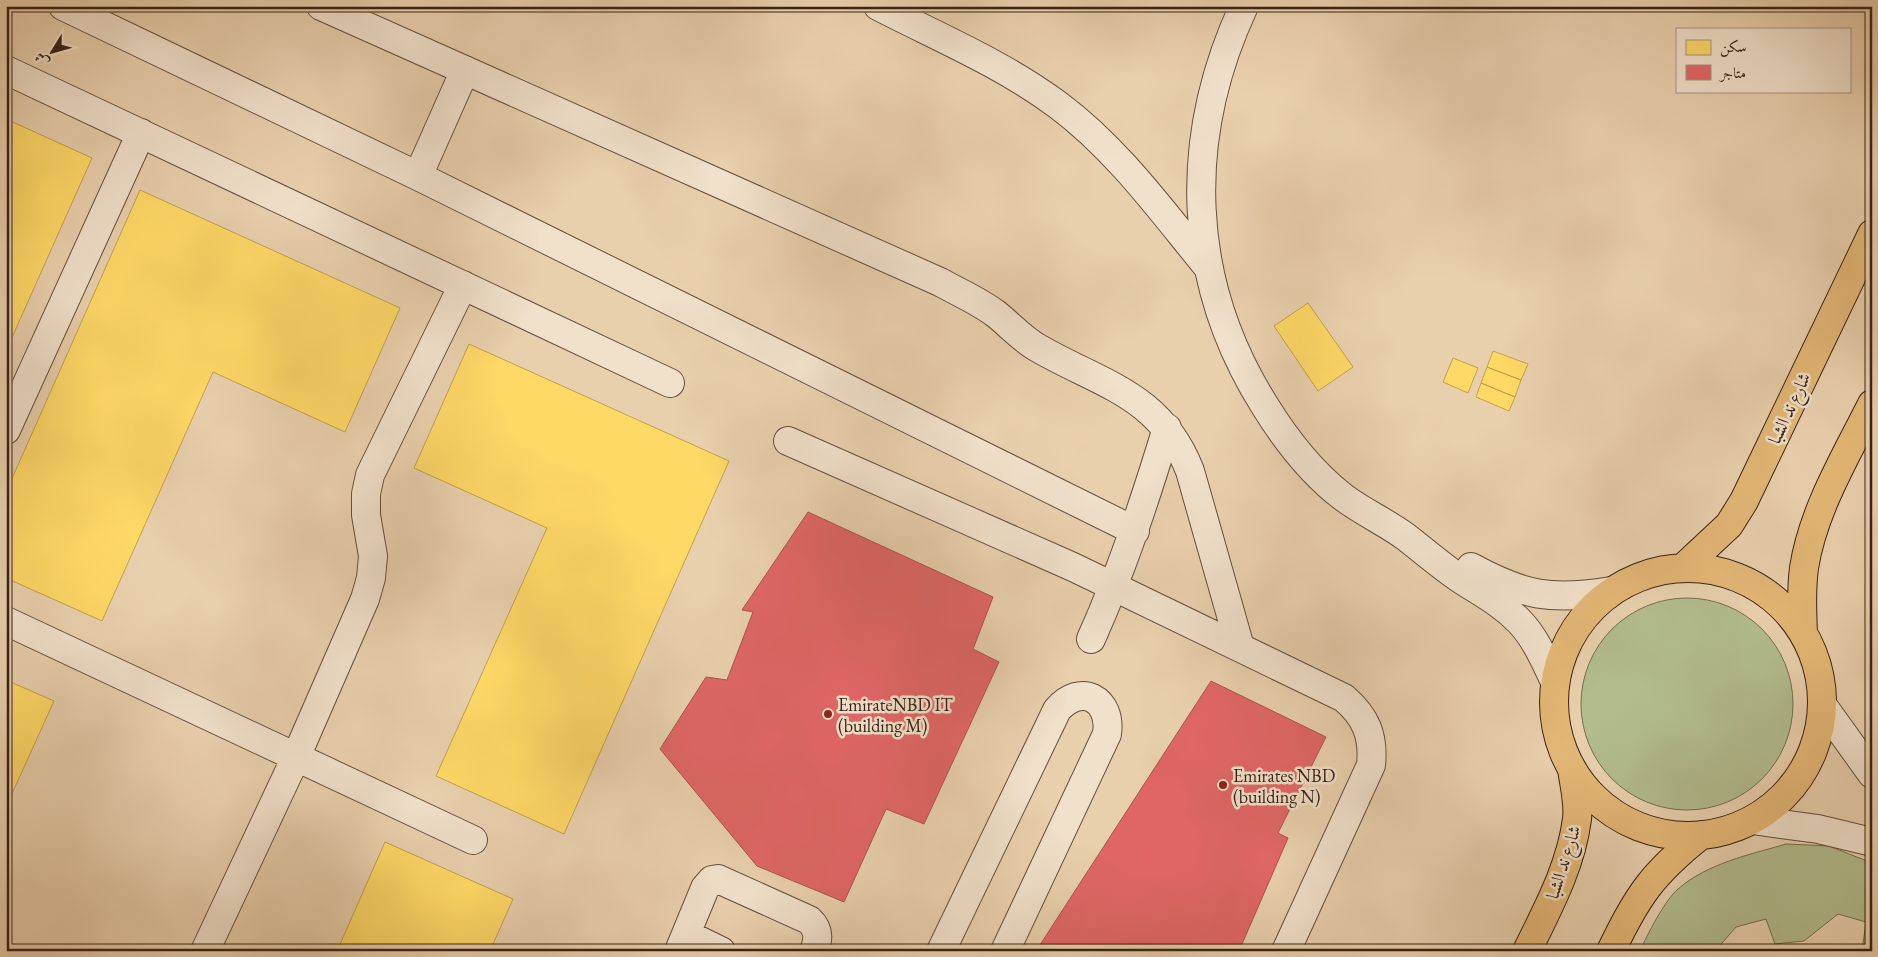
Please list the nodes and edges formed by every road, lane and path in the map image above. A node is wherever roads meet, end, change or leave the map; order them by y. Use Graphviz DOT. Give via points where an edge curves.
graph roads {
  1 [pos="63,6"];
  2 [pos="321,6"];
  3 [pos="878,6"];
  4 [pos="1244,6"];
  5 [pos="6,70"];
  6 [pos="465,70"];
  7 [pos="141,133"];
  8 [pos="418,176"];
  9 [pos="1872,234"];
  10 [pos="1207,266"];
  11 [pos="463,285"];
  12 [pos="670,383"];
  13 [pos="1872,404"];
  14 [pos="1168,428"];
  15 [pos="6,430"];
  16 [pos="788,441"];
  17 [pos="1135,530"];
  18 [pos="1406,537"];
  19 [pos="1684,567"];
  20 [pos="1114,587"];
  21 [pos="1611,591"];
  22 [pos="6,620"];
  23 [pos="1803,633"];
  24 [pos="1092,639"];
  25 [pos="1240,647"];
  26 [pos="1555,682"];
  27 [pos="1823,706"];
  28 [pos="296,757"];
  29 [pos="1572,769"];
  30 [pos="1872,774"];
  31 [pos="1759,821"];
  32 [pos="1701,835"];
  33 [pos="473,840"];
  34 [pos="1872,842"];
  35 [pos="683,942"];
  36 [pos="205,951"];
  37 [pos="721,951"];
  38 [pos="814,951"];
  39 [pos="940,951"];
  40 [pos="1005,951"];
  41 [pos="1286,951"];
  42 [pos="1527,951"];
  43 [pos="1611,951"];
  1 -- 8 [label="street"];
  2 -- 6 [label="street"];
  3 -- 10 [label="street" via="998,68 1058,105 1112,153"];
  4 -- 10 [label="street" via="1227,43 1207,116 1200,191"];
  5 -- 7 [label="street"];
  6 -- 8 [label="street"];
  6 -- 14 [label="street" via="940,282 995,313 1037,347 1131,397"];
  7 -- 11 [label="street"];
  7 -- 15 [label="street"];
  8 -- 17 [label="street"];
  9 -- 19 [label="main road, شارع ند الشبا" via="1744,501 1729,525"];
  10 -- 18 [label="street" via="1235,352 1276,424 1296,450 1343,497"];
  11 -- 12 [label="street"];
  11 -- 28 [label="street" via="370,475 366,515 373,556 367,592"];
  13 -- 23 [label="main road" via="1821,508 1810,538 1804,569"];
  14 -- 17 [label="street"];
  14 -- 25 [label="street" via="1190,471"];
  16 -- 20 [label="street"];
  17 -- 20 [label="street"];
  18 -- 21 [label="street" via="1438,549 1494,580 1520,590 1574,597"];
  18 -- 26 [label="street" via="1452,573 1504,606 1535,640"];
  19 -- 21 [label="main road" via="1658,570"];
  19 -- 23 [label="main road" via="1712,569 1740,577 1765,591 1787,610"];
  20 -- 24 [label="street"];
  20 -- 25 [label="street"];
  21 -- 26 [label="main road" via="1584,616 1565,647"];
  22 -- 28 [label="street"];
  23 -- 27 [label="main road" via="1817,663"];
  25 -- 41 [label="street" via="1344,698 1365,720 1371,734 1372,765"];
  26 -- 29 [label="main road" via="1556,727"];
  27 -- 30 [label="street"];
  27 -- 31 [label="main road" via="1814,749 1802,774"];
  28 -- 33 [label="street"];
  28 -- 36 [label="street"];
  29 -- 32 [label="main road" via="1590,793 1614,813 1640,827 1670,835"];
  29 -- 42 [label="main road, شارع ند الشبا" via="1577,817 1571,845 1562,876"];
  31 -- 32 [label="main road"];
  31 -- 34 [label="street" via="1818,829"];
  32 -- 43 [label="main road" via="1651,880 1634,904"];
  35 -- 37 [label="street"];
  35 -- 38 [label="street" via="705,888 718,878 809,920 818,936"];
  39 -- 40 [label="street" via="1057,710 1066,699 1079,695 1094,698 1104,707 1109,720 1107,734"];
}
